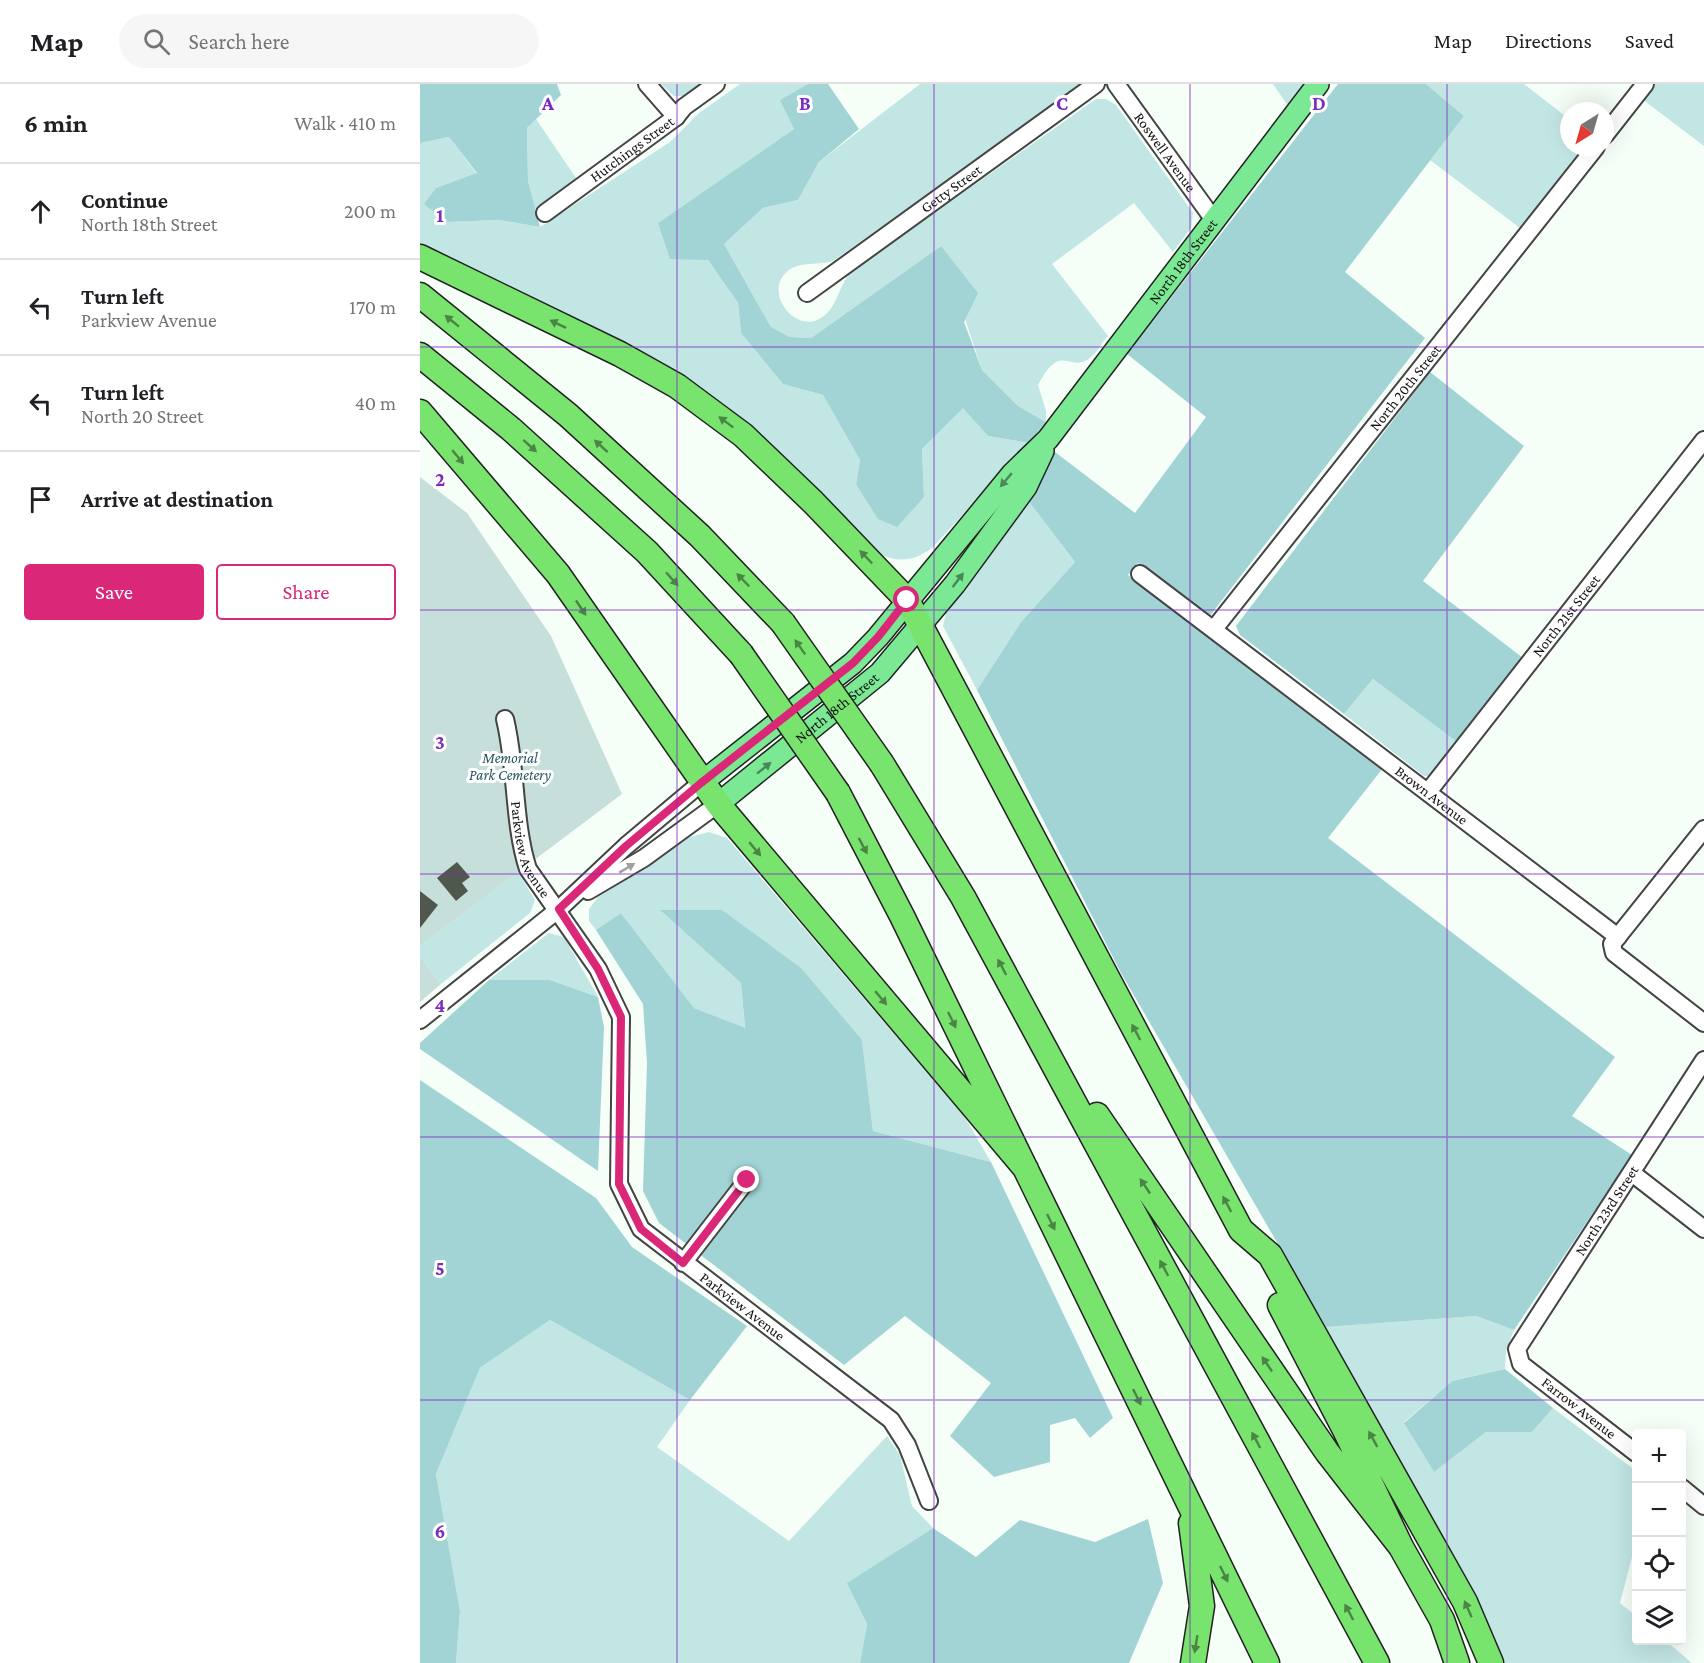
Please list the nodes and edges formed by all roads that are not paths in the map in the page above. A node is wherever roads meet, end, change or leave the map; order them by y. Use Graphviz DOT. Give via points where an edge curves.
graph roads {
  1 [pos="647,84"];
  2 [pos="716,84"];
  3 [pos="1096,84"];
  4 [pos="1116,84"];
  5 [pos="1318,84"];
  6 [pos="1645,84"];
  7 [pos="676,117"];
  8 [pos="1614,124"];
  9 [pos="1589,156"];
  10 [pos="545,213"];
  11 [pos="1214,220"];
  12 [pos="420,257"];
  13 [pos="807,293"];
  14 [pos="420,296"];
  15 [pos="420,355"];
  16 [pos="420,412"];
  17 [pos="1048,440"];
  18 [pos="1704,440"];
  19 [pos="1140,574"];
  20 [pos="907,600"];
  21 [pos="922,626"];
  22 [pos="1214,629"];
  23 [pos="505,719"];
  24 [pos="701,783"];
  25 [pos="1428,792"];
  26 [pos="718,804"];
  27 [pos="1704,829"];
  28 [pos="1699,848"];
  29 [pos="559,909"];
  30 [pos="1618,937"];
  31 [pos="1023,1007"];
  32 [pos="420,1020"];
  33 [pos="1704,1023"];
  34 [pos="1704,1060"];
  35 [pos="1026,1169"];
  36 [pos="1632,1173"];
  37 [pos="747,1180"];
  38 [pos="1704,1229"];
  39 [pos="1241,1230"];
  40 [pos="683,1263"];
  41 [pos="1521,1364"];
  42 [pos="1632,1450"];
  43 [pos="1686,1491"];
  44 [pos="929,1501"];
  45 [pos="1189,1503"];
  46 [pos="1704,1506"];
  47 [pos="1401,1547"];
  48 [pos="1193,1663"];
  49 [pos="1267,1663"];
  50 [pos="1377,1663"];
  51 [pos="1457,1663"];
  52 [pos="1491,1663"];
  1 -- 7 [label="street"];
  2 -- 7 [label="street, Hutchings Street"];
  3 -- 13 [label="street, Getty Street"];
  4 -- 11 [label="street, Roswell Avenue"];
  5 -- 11 [label="main road, North 18th Street"];
  6 -- 8 [label="street"];
  7 -- 10 [label="street, Hutchings Street"];
  9 -- 22 [label="street, North 20th Street"];
  11 -- 17 [label="main road, North 18th Street"];
  20 -- 12 [label="highway, one-way" via="759,450 678,386"];
  31 -- 14 [label="highway, one-way, bridge" via="963,897 882,764 783,623 700,536 576,423"];
  15 -- 35 [label="highway, one-way, bridge" via="511,429 647,552 741,654 838,793"];
  16 -- 24 [label="highway, one-way" via="558,574"];
  17 -- 20 [label="main road, North 18th Street, one-way" via="1012,473"];
  21 -- 17 [label="main road, North 18th Street, one-way" via="1026,487"];
  18 -- 25 [label="street, North 21st Street"];
  19 -- 22 [label="street, Brown Avenue"];
  20 -- 21 [label="highway"];
  20 -- 24 [label="main road, North 18th Street" via="853,663"];
  26 -- 21 [label="main road, North 18th Street, one-way" via="880,673"];
  39 -- 21 [label="highway, one-way"];
  22 -- 25 [label="street, Brown Avenue"];
  23 -- 29 [label="street, Parkview Avenue" via="513,753 522,850 528,869"];
  24 -- 26 [label="highway"];
  24 -- 29 [label="street, North 18th Street"];
  25 -- 30 [label="street, Brown Avenue"];
  29 -- 26 [label="street, North 18th Street, one-way" via="644,858"];
  26 -- 35 [label="highway, one-way"];
  27 -- 28 [label="street"];
  28 -- 30 [label="street"];
  29 -- 32 [label="street, North 18th Street"];
  29 -- 40 [label="street, Parkview Avenue" via="598,969 621,1017 619,1184 641,1229"];
  30 -- 33 [label="street" via="1612,944 1614,953"];
  47 -- 31 [label="highway, one-way" via="1327,1452"];
  50 -- 31 [label="highway, one-way"];
  34 -- 36 [label="street, North 23rd Street"];
  35 -- 45 [label="highway, one-way"];
  36 -- 38 [label="street"];
  36 -- 41 [label="street, North 23rd Street" via="1517,1349"];
  37 -- 40 [label="street"];
  39 -- 47 [label="highway"];
  52 -- 39 [label="highway, one-way" via="1466,1602 1270,1255"];
  40 -- 44 [label="street, Parkview Avenue" via="891,1420 907,1445"];
  41 -- 42 [label="street, Farrow Avenue"];
  43 -- 46 [label="street"];
  45 -- 48 [label="highway, one-way" via="1202,1606"];
  45 -- 49 [label="highway, one-way"];
  47 -- 51 [label="highway" via="1442,1620"];
}
